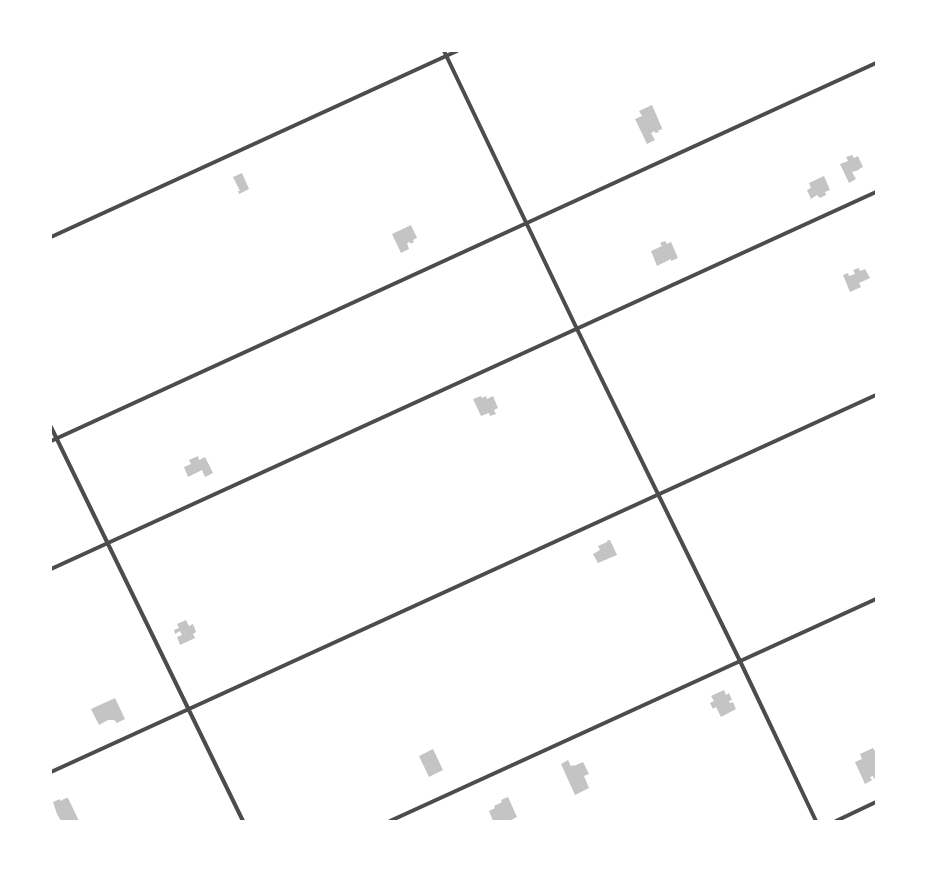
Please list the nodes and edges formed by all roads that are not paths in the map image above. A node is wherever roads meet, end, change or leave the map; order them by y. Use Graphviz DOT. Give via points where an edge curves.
graph roads {
  1 [pos="444,51"];
  2 [pos="457,51"];
  3 [pos="446,56"];
  4 [pos="876,63"];
  5 [pos="876,192"];
  6 [pos="526,223"];
  7 [pos="51,237"];
  8 [pos="577,329"];
  9 [pos="876,395"];
  10 [pos="51,426"];
  11 [pos="57,438"];
  12 [pos="51,441"];
  13 [pos="658,495"];
  14 [pos="108,543"];
  15 [pos="51,569"];
  16 [pos="876,599"];
  17 [pos="740,661"];
  18 [pos="188,710"];
  19 [pos="51,772"];
  20 [pos="876,802"];
  21 [pos="242,821"];
  22 [pos="390,821"];
  23 [pos="816,821"];
  24 [pos="836,821"];
  1 -- 3 [label="street"];
  2 -- 3 [label="street"];
  3 -- 6 [label="street"];
  3 -- 7 [label="street"];
  4 -- 6 [label="street"];
  5 -- 8 [label="street"];
  6 -- 8 [label="street"];
  6 -- 11 [label="street"];
  8 -- 13 [label="street"];
  8 -- 14 [label="street"];
  9 -- 13 [label="street"];
  10 -- 11 [label="street"];
  11 -- 12 [label="street"];
  11 -- 14 [label="street"];
  13 -- 17 [label="street"];
  13 -- 18 [label="street"];
  14 -- 15 [label="street"];
  14 -- 18 [label="street"];
  16 -- 17 [label="street"];
  17 -- 22 [label="street"];
  17 -- 23 [label="street"];
  18 -- 19 [label="street"];
  18 -- 21 [label="street"];
  20 -- 24 [label="street"];
}
